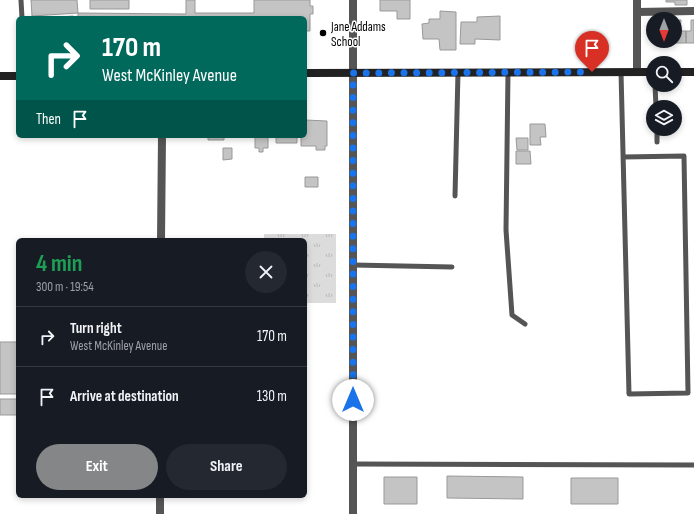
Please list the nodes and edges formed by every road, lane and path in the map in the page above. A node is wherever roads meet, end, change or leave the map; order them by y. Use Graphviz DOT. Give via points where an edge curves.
graph roads {
  1 [pos="21,0"];
  2 [pos="353,0"];
  3 [pos="637,0"];
  4 [pos="694,11"];
  5 [pos="637,12"];
  6 [pos="22,16"];
  7 [pos="458,72"];
  8 [pos="508,72"];
  9 [pos="621,72"];
  10 [pos="637,72"];
  11 [pos="646,72"];
  12 [pos="682,72"];
  13 [pos="694,72"];
  14 [pos="307,73"];
  15 [pos="353,73"];
  16 [pos="0,76"];
  17 [pos="16,76"];
  18 [pos="657,136"];
  19 [pos="162,138"];
  20 [pos="657,142"];
  21 [pos="623,157"];
  22 [pos="455,196"];
  23 [pos="161,238"];
  24 [pos="353,265"];
  25 [pos="452,267"];
  26 [pos="525,324"];
  27 [pos="353,464"];
  28 [pos="694,465"];
  29 [pos="160,498"];
  30 [pos="160,514"];
  31 [pos="353,514"];
  1 -- 6 [label="lane"];
  2 -- 15 [label="street"];
  3 -- 5 [label="street"];
  4 -- 5 [label="street"];
  5 -- 10 [label="street"];
  7 -- 8 [label="main road"];
  7 -- 15 [label="main road"];
  7 -- 22 [label="lane"];
  8 -- 9 [label="main road"];
  8 -- 26 [label="lane" via="506,230 512,315"];
  9 -- 10 [label="main road"];
  9 -- 21 [label="lane"];
  10 -- 11 [label="main road"];
  12 -- 13 [label="main road"];
  14 -- 15 [label="main road"];
  15 -- 24 [label="street"];
  16 -- 17 [label="main road"];
  18 -- 20 [label="lane"];
  19 -- 23 [label="street"];
  21 -- 21 [label="lane" via="629,394 688,393 684,156"];
  24 -- 25 [label="lane"];
  24 -- 27 [label="street"];
  27 -- 28 [label="lane"];
  27 -- 31 [label="street"];
  29 -- 30 [label="street"];
}
